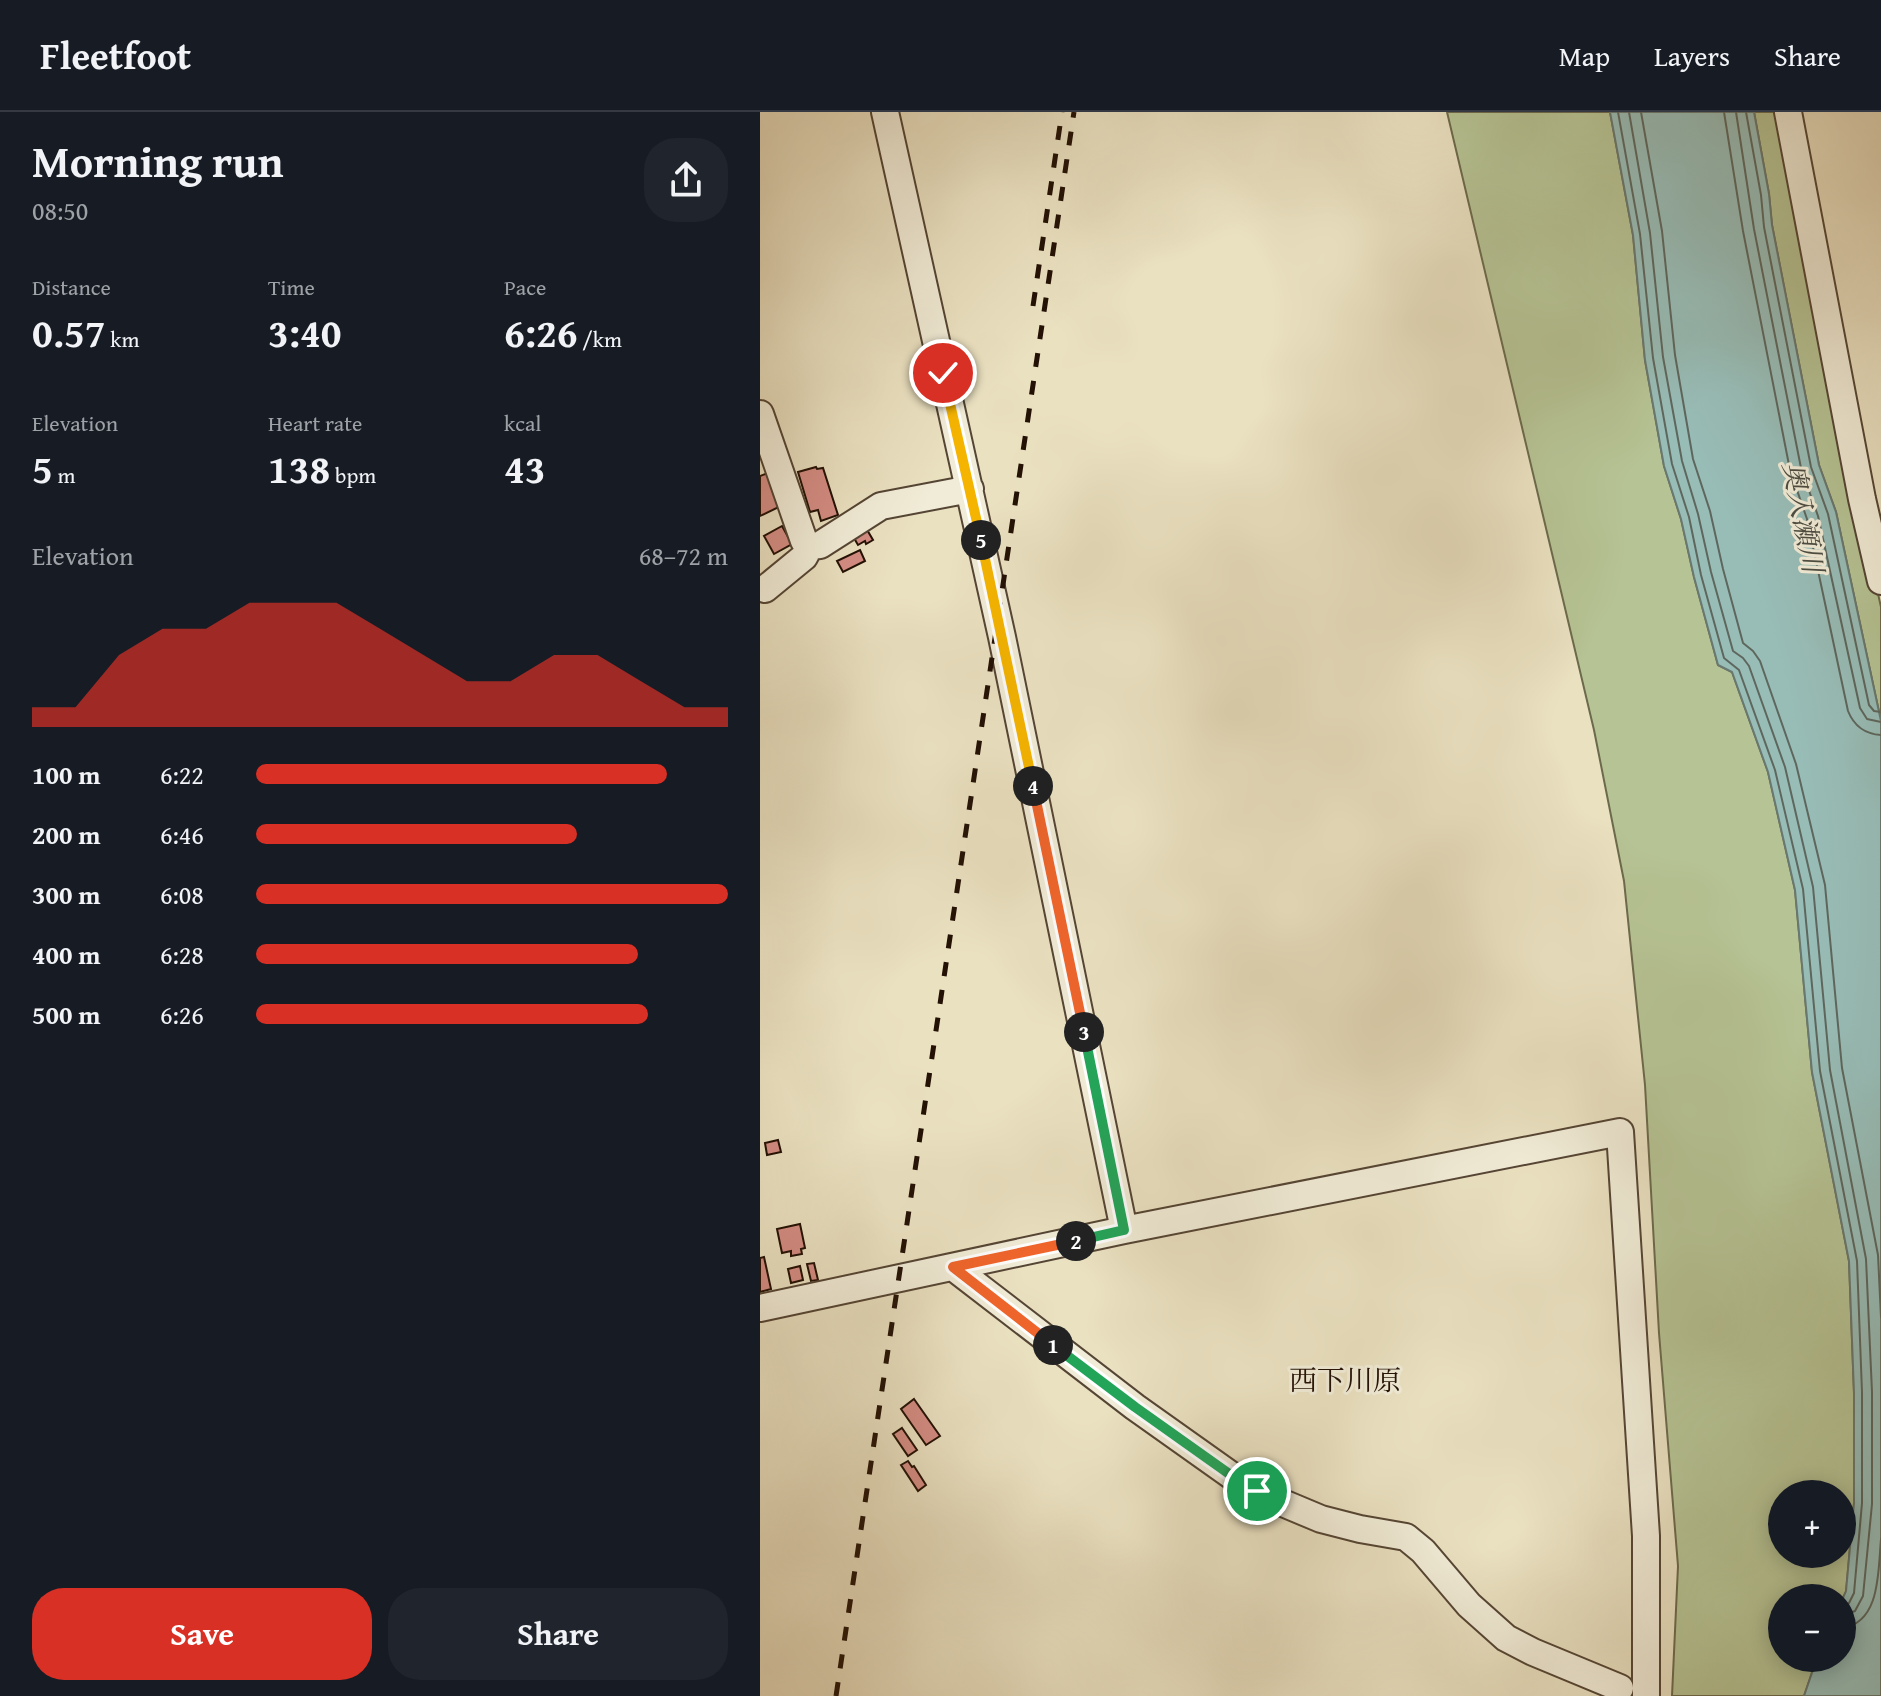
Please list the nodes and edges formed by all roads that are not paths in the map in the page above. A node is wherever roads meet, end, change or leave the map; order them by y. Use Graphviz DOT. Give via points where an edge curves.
graph roads {
  1 [pos="885,112"];
  2 [pos="1788,112"];
  3 [pos="760,414"];
  4 [pos="970,489"];
  5 [pos="810,546"];
  6 [pos="1881,581"];
  7 [pos="765,589"];
  8 [pos="1124,1230"];
  9 [pos="953,1267"];
  10 [pos="760,1308"];
  11 [pos="1620,1688"];
  12 [pos="1646,1696"];
  1 -- 4 [label="street"];
  2 -- 6 [label="street"];
  3 -- 5 [label="street"];
  4 -- 5 [label="street" via="881,506 820,545"];
  4 -- 8 [label="street"];
  5 -- 7 [label="street"];
  8 -- 9 [label="street"];
  8 -- 12 [label="street" via="1620,1132 1646,1536"];
  9 -- 10 [label="street"];
  9 -- 11 [label="street" via="1235,1478 1321,1519 1406,1537 1506,1638"];
}
